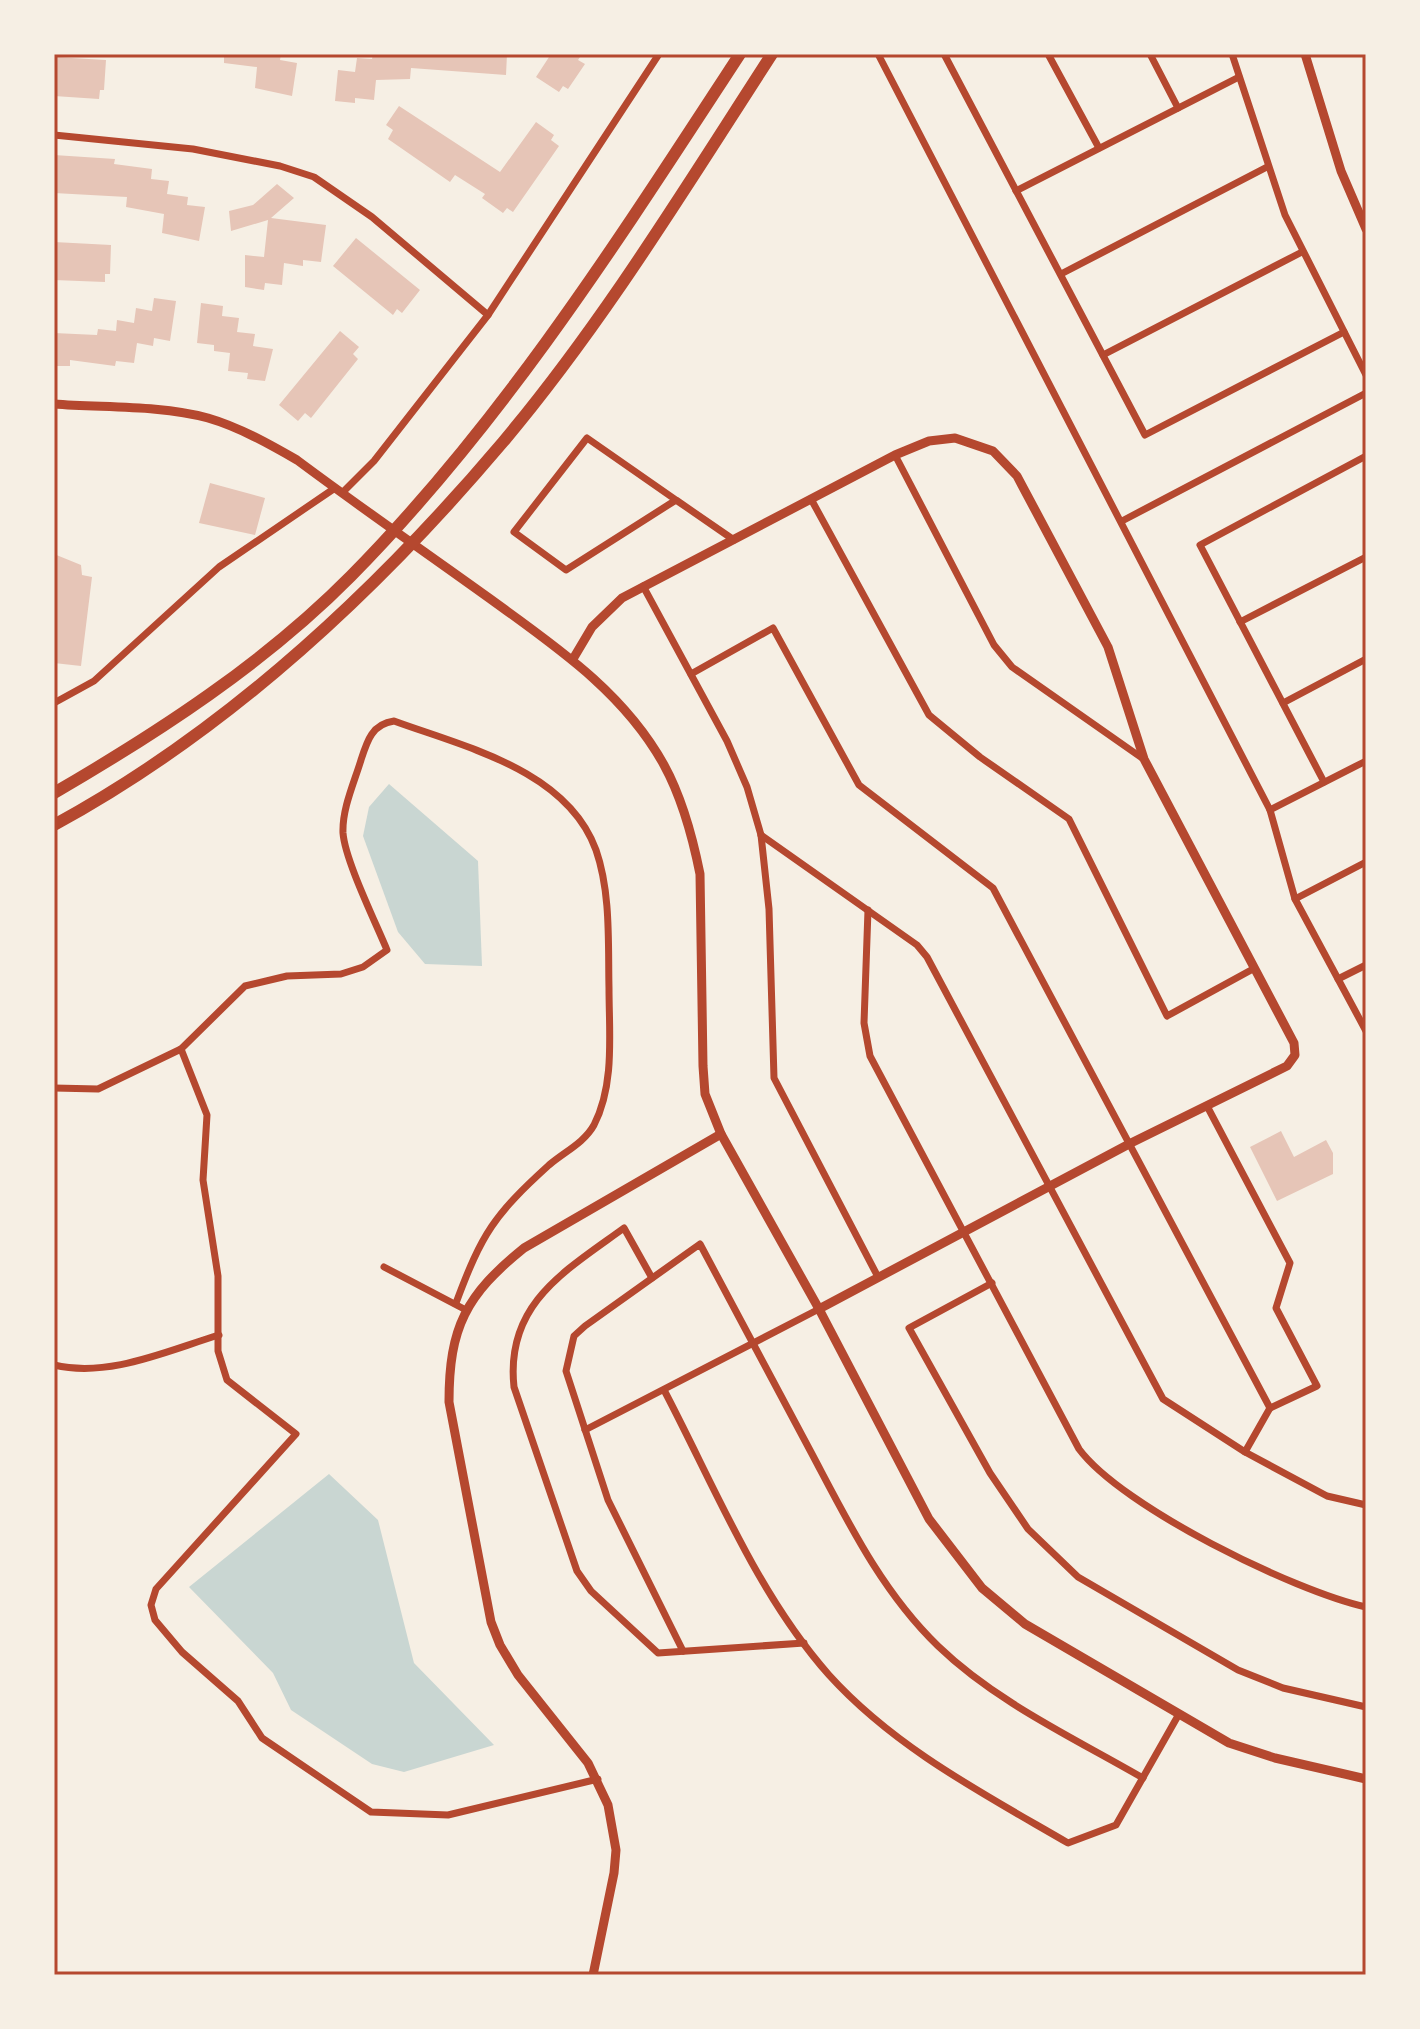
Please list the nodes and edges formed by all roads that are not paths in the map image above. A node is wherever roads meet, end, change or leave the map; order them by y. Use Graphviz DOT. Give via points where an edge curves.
graph roads {
  1 [pos="659,54"];
  2 [pos="740,54"];
  3 [pos="772,54"];
  4 [pos="878,54"];
  5 [pos="944,54"];
  6 [pos="1048,54"];
  7 [pos="1150,54"];
  8 [pos="1232,54"];
  9 [pos="1305,54"];
  10 [pos="1239,77"];
  11 [pos="1178,108"];
  12 [pos="54,135"];
  13 [pos="1099,148"];
  14 [pos="1267,167"];
  15 [pos="1016,191"];
  16 [pos="1366,229"];
  17 [pos="1302,252"];
  18 [pos="1061,274"];
  19 [pos="488,315"];
  20 [pos="1344,332"];
  21 [pos="1103,355"];
  22 [pos="1366,375"];
  23 [pos="1366,393"];
  24 [pos="54,404"];
  25 [pos="895,455"];
  26 [pos="1366,456"];
  27 [pos="339,491"];
  28 [pos="811,499"];
  29 [pos="676,500"];
  30 [pos="1122,521"];
  31 [pos="734,540"];
  32 [pos="1366,557"];
  33 [pos="643,586"];
  34 [pos="1240,622"];
  35 [pos="573,659"];
  36 [pos="1366,659"];
  37 [pos="691,674"];
  38 [pos="54,703"];
  39 [pos="1283,703"];
  40 [pos="1144,759"];
  41 [pos="1366,761"];
  42 [pos="1324,782"];
  43 [pos="54,793"];
  44 [pos="1270,810"];
  45 [pos="54,825"];
  46 [pos="761,835"];
  47 [pos="1366,862"];
  48 [pos="1295,899"];
  49 [pos="868,910"];
  50 [pos="1366,965"];
  51 [pos="1253,969"];
  52 [pos="1338,979"];
  53 [pos="1366,1031"];
  54 [pos="181,1049"];
  55 [pos="54,1088"];
  56 [pos="1207,1106"];
  57 [pos="721,1134"];
  58 [pos="1131,1143"];
  59 [pos="1049,1188"];
  60 [pos="963,1232"];
  61 [pos="384,1267"];
  62 [pos="878,1277"];
  63 [pos="652,1278"];
  64 [pos="992,1283"];
  65 [pos="456,1303"];
  66 [pos="819,1309"];
  67 [pos="466,1310"];
  68 [pos="219,1335"];
  69 [pos="753,1344"];
  70 [pos="54,1365"];
  71 [pos="664,1390"];
  72 [pos="1270,1408"];
  73 [pos="585,1430"];
  74 [pos="1245,1452"];
  75 [pos="1366,1505"];
  76 [pos="1366,1607"];
  77 [pos="804,1643"];
  78 [pos="683,1651"];
  79 [pos="1366,1707"];
  80 [pos="1179,1714"];
  81 [pos="1143,1778"];
  82 [pos="598,1779"];
  83 [pos="1366,1779"];
  84 [pos="593,1975"];
  1 -- 19 [label="street"];
  2 -- 43 [label="main road" via="505,399 350,577 259,657 129,749"];
  3 -- 45 [label="main road" via="575,348 504,441 443,509 371,586 277,668 204,727"];
  4 -- 30 [label="street"];
  5 -- 15 [label="street"];
  6 -- 13 [label="street"];
  7 -- 11 [label="street"];
  8 -- 10 [label="street"];
  9 -- 16 [label="street" via="1341,171"];
  10 -- 11 [label="street"];
  10 -- 14 [label="street"];
  11 -- 13 [label="street"];
  12 -- 19 [label="street" via="193,149 314,177 372,217"];
  13 -- 15 [label="street"];
  14 -- 17 [label="street"];
  14 -- 18 [label="street"];
  15 -- 18 [label="street"];
  17 -- 20 [label="street"];
  17 -- 21 [label="street"];
  18 -- 21 [label="street"];
  19 -- 27 [label="street" via="374,461"];
  20 -- 21 [label="street" via="1145,435"];
  20 -- 22 [label="street"];
  23 -- 30 [label="street"];
  24 -- 27 [label="street" via="207,418 274,447"];
  25 -- 28 [label="street"];
  25 -- 40 [label="street" via="994,645 1012,667"];
  25 -- 40 [label="street" via="929,441 955,438 993,451 1007,463 1108,647"];
  26 -- 34 [label="street" via="1200,545"];
  27 -- 35 [label="street"];
  27 -- 38 [label="street" via="219,567 94,681"];
  28 -- 31 [label="street"];
  28 -- 51 [label="street" via="929,715 1069,819 1167,1016"];
  29 -- 29 [label="street" via="566,570 514,532 587,438"];
  29 -- 31 [label="street"];
  30 -- 44 [label="street"];
  31 -- 33 [label="street"];
  32 -- 34 [label="street"];
  33 -- 35 [label="street" via="607,612"];
  33 -- 37 [label="street"];
  34 -- 39 [label="street"];
  35 -- 57 [label="street" via="627,712 665,766 696,855 705,1094"];
  36 -- 39 [label="street"];
  37 -- 46 [label="street" via="742,775"];
  37 -- 58 [label="street" via="773,628 859,785 993,888"];
  39 -- 42 [label="street"];
  40 -- 51 [label="street"];
  41 -- 42 [label="street"];
  42 -- 44 [label="street"];
  44 -- 48 [label="street"];
  46 -- 49 [label="street"];
  46 -- 62 [label="street" via="769,909 774,1078"];
  47 -- 48 [label="street"];
  48 -- 52 [label="street"];
  49 -- 59 [label="street" via="927,957"];
  49 -- 60 [label="street" via="864,1040"];
  50 -- 52 [label="street"];
  51 -- 56 [label="street" via="1294,1043 1295,1055 1287,1066"];
  52 -- 53 [label="street"];
  54 -- 55 [label="street" via="98,1089"];
  54 -- 65 [label="street" via="245,986 287,976 341,974 387,950 343,835 344,814 373,730 394,721 548,787 578,819 595,849 604,883 607,1086 592,1128 498,1214 478,1244"];
  54 -- 68 [label="street" via="207,1115 203,1180 218,1276"];
  56 -- 58 [label="street"];
  56 -- 72 [label="street" via="1290,1263 1276,1308 1317,1386"];
  57 -- 66 [label="street"];
  57 -- 67 [label="street" via="524,1248 478,1289"];
  58 -- 59 [label="street"];
  58 -- 72 [label="street"];
  59 -- 60 [label="street"];
  59 -- 74 [label="street" via="1163,1399"];
  60 -- 62 [label="street"];
  60 -- 64 [label="street"];
  61 -- 65 [label="street"];
  62 -- 66 [label="street"];
  63 -- 69 [label="street" via="700,1244"];
  63 -- 73 [label="street" via="574,1336 566,1371"];
  63 -- 78 [label="street" via="624,1228 553,1280 535,1300 520,1331 512,1372 577,1571 591,1591 658,1653"];
  64 -- 76 [label="street" via="1079,1449 1096,1471 1302,1589"];
  64 -- 79 [label="street" via="909,1328 990,1473 1028,1529 1078,1577 1238,1670 1283,1688"];
  65 -- 67 [label="street"];
  66 -- 69 [label="street"];
  66 -- 80 [label="street" via="929,1519 982,1588 1025,1624"];
  67 -- 82 [label="street" via="449,1367 449,1402 491,1622 518,1675"];
  68 -- 70 [label="street" via="104,1369"];
  68 -- 82 [label="street" via="227,1380 296,1434 156,1589 151,1605 155,1620 173,1642 238,1701 262,1738 371,1812 448,1815"];
  69 -- 71 [label="street"];
  69 -- 81 [label="street" via="870,1563 912,1617 986,1683"];
  71 -- 73 [label="street"];
  71 -- 77 [label="street" via="758,1572"];
  72 -- 74 [label="street"];
  73 -- 78 [label="street" via="611,1508"];
  74 -- 75 [label="street" via="1327,1496"];
  77 -- 78 [label="street"];
  77 -- 81 [label="street" via="830,1676 915,1751 1068,1843 1116,1825"];
  80 -- 81 [label="street"];
  80 -- 83 [label="street" via="1229,1743"];
  82 -- 84 [label="street" via="616,1850"];
}
